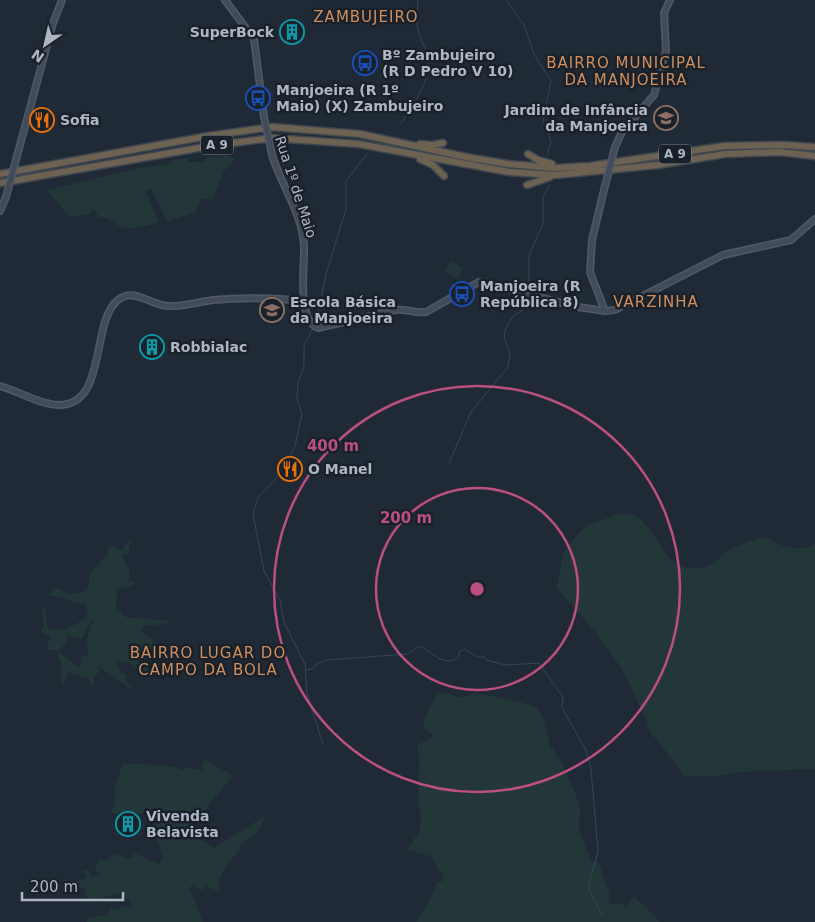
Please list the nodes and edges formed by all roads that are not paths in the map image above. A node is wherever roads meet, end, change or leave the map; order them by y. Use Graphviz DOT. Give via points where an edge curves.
graph roads {
  1 [pos="62,0"];
  2 [pos="226,0"];
  3 [pos="670,0"];
  4 [pos="396,142"];
  5 [pos="443,143"];
  6 [pos="815,147"];
  7 [pos="390,150"];
  8 [pos="528,154"];
  9 [pos="815,156"];
  10 [pos="573,167"];
  11 [pos="0,174"];
  12 [pos="577,174"];
  13 [pos="444,176"];
  14 [pos="0,183"];
  15 [pos="527,185"];
  16 [pos="0,211"];
  17 [pos="815,219"];
  18 [pos="304,300"];
  19 [pos="605,311"];
  20 [pos="0,386"];
  1 -- 16 [label="street, bridge"];
  2 -- 18 [label="street, Rua 1º de Maio, bridge" via="254,40 272,155 304,244"];
  3 -- 19 [label="street, bridge" via="664,13 666,50 654,94 622,132 615,147 592,240 590,272"];
  4 -- 5 [label="highway"];
  4 -- 10 [label="highway, A 9" via="508,164"];
  4 -- 11 [label="highway, A 9" via="360,134 272,128 208,136"];
  6 -- 10 [label="highway, A 9" via="724,146"];
  7 -- 12 [label="highway, A 9" via="509,172"];
  7 -- 13 [label="highway" via="425,160"];
  7 -- 14 [label="highway, A 9" via="359,144 272,138"];
  8 -- 10 [label="highway" via="546,163"];
  9 -- 12 [label="highway, A 9" via="779,152 725,154"];
  12 -- 15 [label="highway" via="546,178"];
  17 -- 19 [label="street" via="790,240 728,253 614,310"];
  18 -- 19 [label="street, Rua 1º de Maio" via="306,314 314,326 402,309 426,312 479,282 578,308"];
  18 -- 20 [label="street" via="262,297 166,306 132,295 117,301 109,311 94,368 80,397 58,405"];
}
